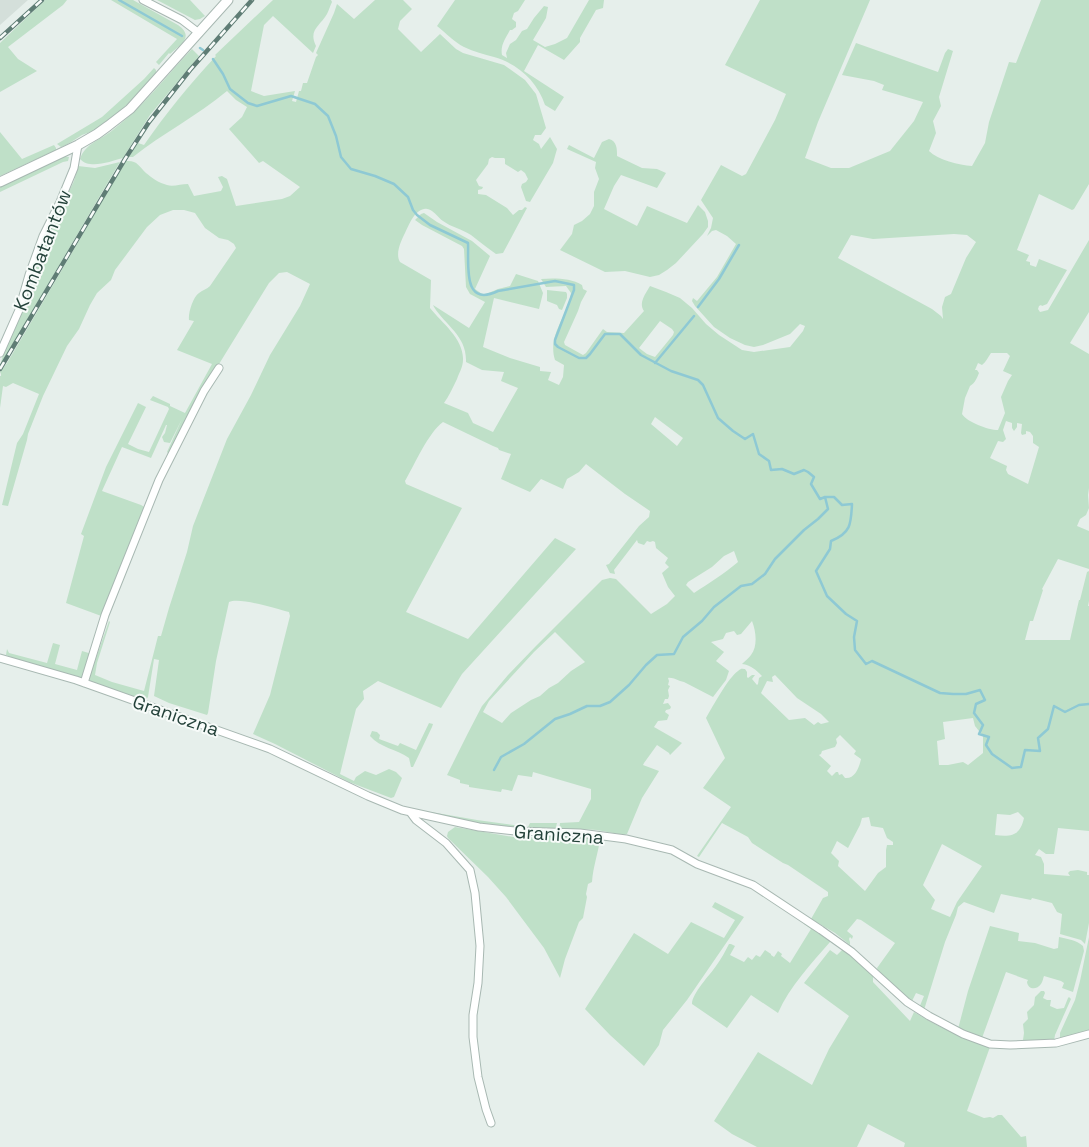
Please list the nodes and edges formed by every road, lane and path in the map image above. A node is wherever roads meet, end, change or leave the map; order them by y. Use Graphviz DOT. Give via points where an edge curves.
graph roads {
  1 [pos="144,0"];
  2 [pos="228,0"];
  3 [pos="199,33"];
  4 [pos="78,145"];
  5 [pos="0,182"];
  6 [pos="0,353"];
  7 [pos="219,368"];
  8 [pos="0,658"];
  9 [pos="84,683"];
  10 [pos="410,812"];
  11 [pos="1089,1034"];
  12 [pos="492,1123"];
  1 -- 3 [label="street"];
  2 -- 3 [label="street"];
  3 -- 4 [label="street" via="130,109"];
  4 -- 5 [label="street"];
  4 -- 6 [label="street, Kombatantów" via="74,168 43,236 19,310"];
  7 -- 9 [label="street" via="159,480 105,615"];
  8 -- 9 [label="street, Graniczna"];
  9 -- 10 [label="street, Graniczna" via="270,748 368,796"];
  10 -- 11 [label="street, Graniczna" via="479,827 580,833 672,850 697,864 753,885 852,952 907,1002 963,1034 990,1044 1010,1045 1059,1043"];
  10 -- 12 [label="street" via="446,843 470,870 480,946 473,1037 478,1077"];
}
